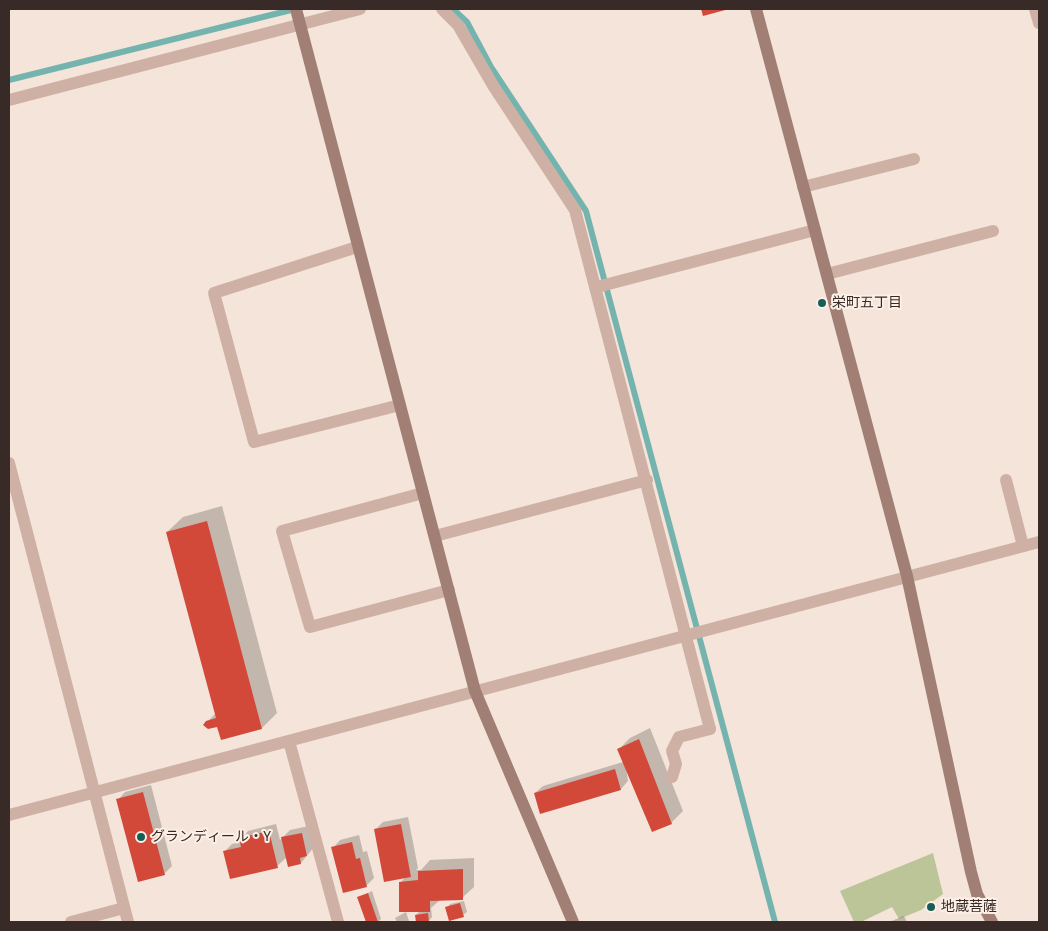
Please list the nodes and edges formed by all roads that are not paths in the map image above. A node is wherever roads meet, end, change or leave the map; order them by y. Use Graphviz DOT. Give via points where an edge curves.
graph roads {
  1 [pos="296,9"];
  2 [pos="360,9"];
  3 [pos="442,9"];
  4 [pos="756,9"];
  5 [pos="1037,9"];
  6 [pos="1039,23"];
  7 [pos="300,25"];
  8 [pos="9,100"];
  9 [pos="914,159"];
  10 [pos="803,187"];
  11 [pos="815,230"];
  12 [pos="993,231"];
  13 [pos="357,247"];
  14 [pos="827,274"];
  15 [pos="597,287"];
  16 [pos="400,405"];
  17 [pos="9,463"];
  18 [pos="646,480"];
  19 [pos="1006,480"];
  20 [pos="423,493"];
  21 [pos="435,536"];
  22 [pos="1039,542"];
  23 [pos="1023,546"];
  24 [pos="907,576"];
  25 [pos="449,590"];
  26 [pos="687,636"];
  27 [pos="475,692"];
  28 [pos="289,741"];
  29 [pos="672,777"];
  30 [pos="95,792"];
  31 [pos="9,815"];
  32 [pos="124,908"];
  33 [pos="71,922"];
  34 [pos="128,922"];
  35 [pos="338,922"];
  36 [pos="574,922"];
  37 [pos="992,922"];
  1 -- 7 [label="street"];
  2 -- 7 [label="street"];
  3 -- 15 [label="street" via="458,25 494,88 575,210"];
  4 -- 10 [label="street"];
  5 -- 6 [label="street"];
  7 -- 8 [label="street"];
  7 -- 13 [label="street"];
  9 -- 10 [label="street"];
  10 -- 11 [label="street"];
  11 -- 14 [label="street"];
  11 -- 15 [label="street"];
  12 -- 14 [label="street"];
  13 -- 16 [label="street"];
  13 -- 16 [label="street" via="214,293 254,442"];
  14 -- 24 [label="street"];
  15 -- 18 [label="street"];
  16 -- 20 [label="street"];
  17 -- 30 [label="street"];
  18 -- 21 [label="street"];
  18 -- 26 [label="street"];
  19 -- 23 [label="street"];
  20 -- 21 [label="street"];
  20 -- 25 [label="street" via="282,531 310,627"];
  21 -- 25 [label="street"];
  22 -- 23 [label="street"];
  23 -- 24 [label="street"];
  24 -- 26 [label="street"];
  24 -- 37 [label="street" via="970,872"];
  25 -- 27 [label="street"];
  26 -- 27 [label="street"];
  26 -- 29 [label="street" via="710,729 679,737 672,751 676,764"];
  27 -- 28 [label="street"];
  27 -- 36 [label="street"];
  28 -- 30 [label="street"];
  28 -- 35 [label="street"];
  30 -- 31 [label="street"];
  30 -- 32 [label="street"];
  32 -- 33 [label="street"];
  32 -- 34 [label="street"];
}
